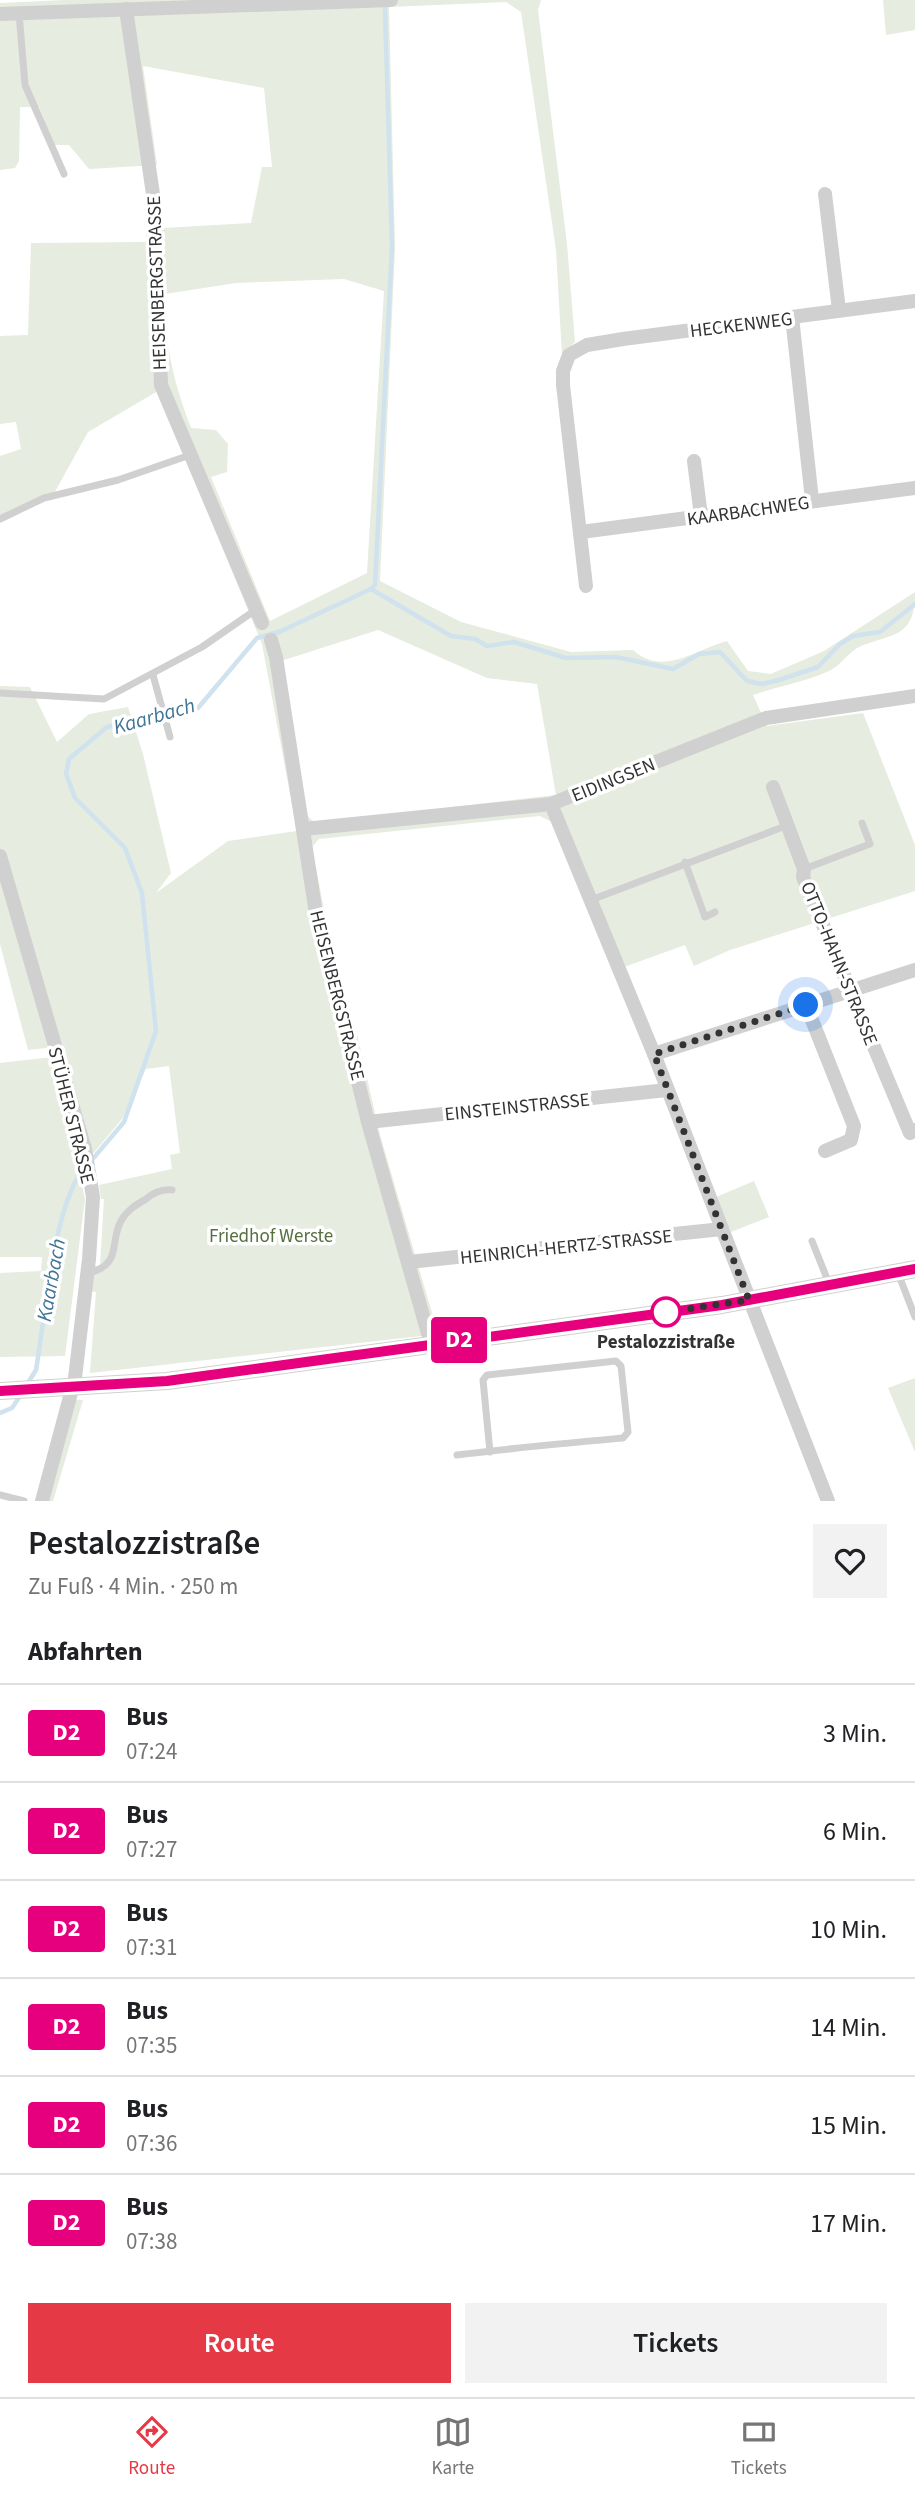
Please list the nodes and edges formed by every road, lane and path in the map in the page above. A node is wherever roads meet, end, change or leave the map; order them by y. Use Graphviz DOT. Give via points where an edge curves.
graph roads {
  1 [pos="391,0"];
  2 [pos="126,9"];
  3 [pos="19,12"];
  4 [pos="0,14"];
  5 [pos="64,174"];
  6 [pos="825,194"];
  7 [pos="915,301"];
  8 [pos="839,310"];
  9 [pos="792,317"];
  10 [pos="190,455"];
  11 [pos="694,461"];
  12 [pos="915,488"];
  13 [pos="812,500"];
  14 [pos="701,516"];
  15 [pos="0,519"];
  16 [pos="581,532"];
  17 [pos="586,586"];
  18 [pos="259,616"];
  19 [pos="271,640"];
  20 [pos="153,675"];
  21 [pos="0,693"];
  22 [pos="915,696"];
  23 [pos="170,737"];
  24 [pos="772,787"];
  25 [pos="551,804"];
  26 [pos="862,822"];
  27 [pos="788,825"];
  28 [pos="304,830"];
  29 [pos="0,856"];
  30 [pos="685,862"];
  31 [pos="804,869"];
  32 [pos="590,900"];
  33 [pos="716,912"];
  34 [pos="915,970"];
  35 [pos="851,991"];
  36 [pos="806,1005"];
  37 [pos="654,1054"];
  38 [pos="667,1090"];
  39 [pos="368,1122"];
  40 [pos="915,1130"];
  41 [pos="825,1151"];
  42 [pos="172,1190"];
  43 [pos="722,1229"];
  44 [pos="812,1241"];
  45 [pos="409,1262"];
  46 [pos="906,1271"];
  47 [pos="87,1273"];
  48 [pos="830,1287"];
  49 [pos="749,1300"];
  50 [pos="915,1317"];
  51 [pos="431,1344"];
  52 [pos="74,1386"];
  53 [pos="6,1391"];
  54 [pos="490,1452"];
  55 [pos="457,1455"];
  56 [pos="0,1495"];
  57 [pos="24,1501"];
  58 [pos="42,1501"];
  59 [pos="828,1501"];
  1 -- 2 [label="street"];
  2 -- 3 [label="street"];
  2 -- 10 [label="street, HEISENBERGSTRASSE" via="155,208 161,384"];
  3 -- 4 [label="street"];
  3 -- 5 [label="lane" via="25,85"];
  6 -- 8 [label="street"];
  7 -- 8 [label="street, HECKENWEG"];
  8 -- 9 [label="street, HECKENWEG"];
  9 -- 13 [label="street"];
  9 -- 16 [label="street, HECKENWEG" via="587,345 569,355 563,384"];
  10 -- 15 [label="lane" via="118,480 44,498"];
  10 -- 18 [label="street, HEISENBERGSTRASSE"];
  11 -- 14 [label="street"];
  12 -- 13 [label="street, KAARBACHWEG"];
  13 -- 14 [label="street, KAARBACHWEG"];
  14 -- 16 [label="street, KAARBACHWEG"];
  16 -- 17 [label="street"];
  18 -- 20 [label="lane"];
  19 -- 28 [label="street, HEISENBERGSTRASSE"];
  20 -- 21 [label="lane" via="104,699"];
  20 -- 23 [label="lane"];
  22 -- 25 [label="street, EIDINGSEN" via="766,718"];
  24 -- 27 [label="street, OTTO-HAHN-STRASSE"];
  25 -- 28 [label="street, EIDINGSEN"];
  25 -- 32 [label="street"];
  26 -- 31 [label="lane" via="870,844"];
  27 -- 30 [label="lane"];
  27 -- 31 [label="street, OTTO-HAHN-STRASSE"];
  28 -- 39 [label="street, HEISENBERGSTRASSE" via="315,906"];
  29 -- 47 [label="street, STÜHER STRASSE" via="85,1149 93,1197"];
  30 -- 32 [label="lane"];
  30 -- 33 [label="lane" via="705,917"];
  31 -- 35 [label="street, OTTO-HAHN-STRASSE" via="803,877"];
  32 -- 37 [label="street"];
  34 -- 35 [label="street"];
  35 -- 36 [label="street"];
  35 -- 40 [label="street, OTTO-HAHN-STRASSE" via="909,1133"];
  36 -- 37 [label="street"];
  36 -- 41 [label="street" via="854,1126 851,1140"];
  37 -- 38 [label="street"];
  38 -- 39 [label="street, EINSTEINSTRASSE"];
  38 -- 43 [label="street"];
  39 -- 45 [label="street, HEISENBERGSTRASSE"];
  42 -- 47 [label="lane" via="150,1195 127,1212 119,1224 111,1258"];
  43 -- 45 [label="street, HEINRICH-HERTZ-STRASSE"];
  43 -- 49 [label="street"];
  44 -- 48 [label="lane"];
  45 -- 51 [label="street, HEISENBERGSTRASSE"];
  46 -- 48 [label="street"];
  46 -- 50 [label="lane"];
  47 -- 52 [label="street, STÜHER STRASSE"];
  48 -- 49 [label="street"];
  49 -- 51 [label="street"];
  49 -- 59 [label="street"];
  51 -- 52 [label="street" via="167,1381"];
  52 -- 53 [label="street"];
  52 -- 58 [label="street, STÜHER STRASSE"];
  54 -- 54 [label="lane" via="623,1438 628,1432 621,1366 616,1362 488,1375 483,1380"];
  54 -- 55 [label="lane"];
  56 -- 57 [label="lane"];
}
